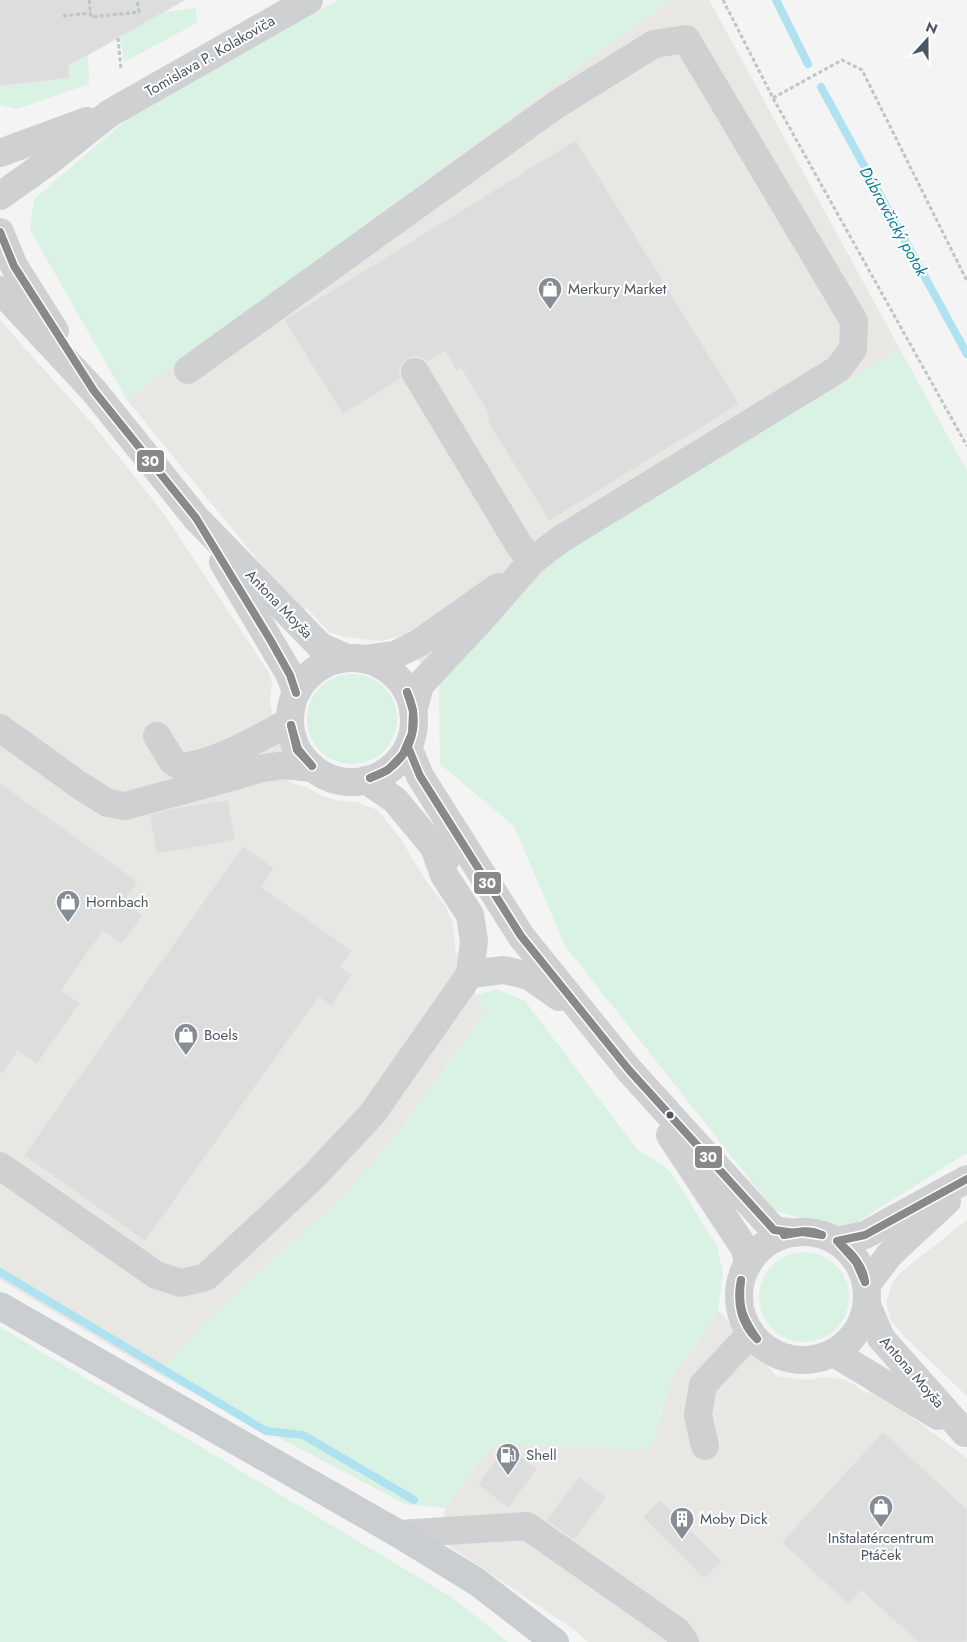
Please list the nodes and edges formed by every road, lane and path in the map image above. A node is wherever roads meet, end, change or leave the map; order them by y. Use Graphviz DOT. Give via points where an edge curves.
graph roads {
  1 [pos="89,0"];
  2 [pos="137,0"];
  3 [pos="309,0"];
  4 [pos="723,0"];
  5 [pos="91,13"];
  6 [pos="63,16"];
  7 [pos="118,38"];
  8 [pos="121,69"];
  9 [pos="773,98"];
  10 [pos="110,113"];
  11 [pos="0,153"];
  12 [pos="0,196"];
  13 [pos="0,232"];
  14 [pos="967,281"];
  15 [pos="0,290"];
  16 [pos="188,370"];
  17 [pos="415,372"];
  18 [pos="94,391"];
  19 [pos="967,446"];
  20 [pos="196,518"];
  21 [pos="527,566"];
  22 [pos="356,659"];
  23 [pos="296,693"];
  24 [pos="413,710"];
  25 [pos="289,722"];
  26 [pos="0,728"];
  27 [pos="157,736"];
  28 [pos="408,747"];
  29 [pos="312,768"];
  30 [pos="366,780"];
  31 [pos="434,847"];
  32 [pos="510,920"];
  33 [pos="470,974"];
  34 [pos="586,1016"];
  35 [pos="629,1070"];
  36 [pos="0,1166"];
  37 [pos="967,1178"];
  38 [pos="967,1183"];
  39 [pos="796,1233"];
  40 [pos="837,1242"];
  41 [pos="748,1264"];
  42 [pos="867,1295"];
  43 [pos="0,1306"];
  44 [pos="751,1333"];
  45 [pos="834,1353"];
  46 [pos="966,1434"];
  47 [pos="704,1446"];
  48 [pos="399,1534"];
  49 [pos="555,1642"];
  50 [pos="685,1642"];
  1 -- 5 [label="path"];
  2 -- 5 [label="path" via="139,12 91,16"];
  3 -- 10 [label="street, Tomislava P. Kolakoviča"];
  4 -- 9 [label="path"];
  5 -- 6 [label="path"];
  7 -- 8 [label="path"];
  9 -- 14 [label="path" via="842,60 862,70"];
  9 -- 19 [label="path"];
  10 -- 11 [label="street, Tomislava P. Kolakoviča"];
  10 -- 12 [label="street, Tomislava P. Kolakoviča"];
  13 -- 18 [label="street, Antona Moyša" via="14,266"];
  15 -- 18 [label="street, Antona Moyša"];
  16 -- 21 [label="street" via="556,105 654,44 686,39 854,321 853,349 838,369 561,539"];
  17 -- 21 [label="street" via="519,545"];
  18 -- 20 [label="street, Antona Moyša"];
  20 -- 22 [label="street, Antona Moyša" via="321,647"];
  20 -- 23 [label="street, Antona Moyša" via="271,641"];
  21 -- 22 [label="street" via="419,643 395,655"];
  21 -- 24 [label="street" via="420,685"];
  22 -- 23 [label="street" via="336,660 316,668"];
  22 -- 24 [label="street" via="377,663 397,678 410,698"];
  23 -- 25 [label="street"];
  24 -- 28 [label="street" via="413,729"];
  25 -- 27 [label="street" via="248,744 183,768 173,762"];
  25 -- 29 [label="street" via="295,745"];
  26 -- 29 [label="street" via="79,785 108,803 125,806 258,768 284,765"];
  28 -- 30 [label="street" via="391,768"];
  28 -- 32 [label="street" via="420,776"];
  29 -- 30 [label="street" via="329,778"];
  30 -- 31 [label="street" via="396,800"];
  31 -- 32 [label="street"];
  31 -- 33 [label="street" via="444,875 470,915 474,941"];
  32 -- 34 [label="street"];
  33 -- 34 [label="street" via="504,970 529,976"];
  33 -- 36 [label="street" via="372,1114 314,1176 206,1276 181,1283 156,1275"];
  34 -- 35 [label="street"];
  35 -- 39 [label="street" via="774,1230"];
  35 -- 41 [label="street" via="745,1249"];
  37 -- 40 [label="street" via="864,1235"];
  38 -- 42 [label="street" via="890,1254"];
  39 -- 40 [label="street" via="817,1234"];
  39 -- 41 [label="street" via="768,1242"];
  40 -- 42 [label="street" via="848,1250 863,1272"];
  41 -- 44 [label="street" via="740,1284 739,1299"];
  42 -- 45 [label="street" via="859,1330"];
  42 -- 46 [label="street, Antona Moyša" via="881,1338"];
  43 -- 48 [label="main road"];
  44 -- 45 [label="street" via="770,1351 794,1360 815,1360"];
  44 -- 47 [label="street" via="703,1385 698,1414"];
  45 -- 46 [label="street, Antona Moyša"];
  48 -- 49 [label="main road" via="477,1582"];
  48 -- 50 [label="street" via="527,1526 677,1631"];
}
